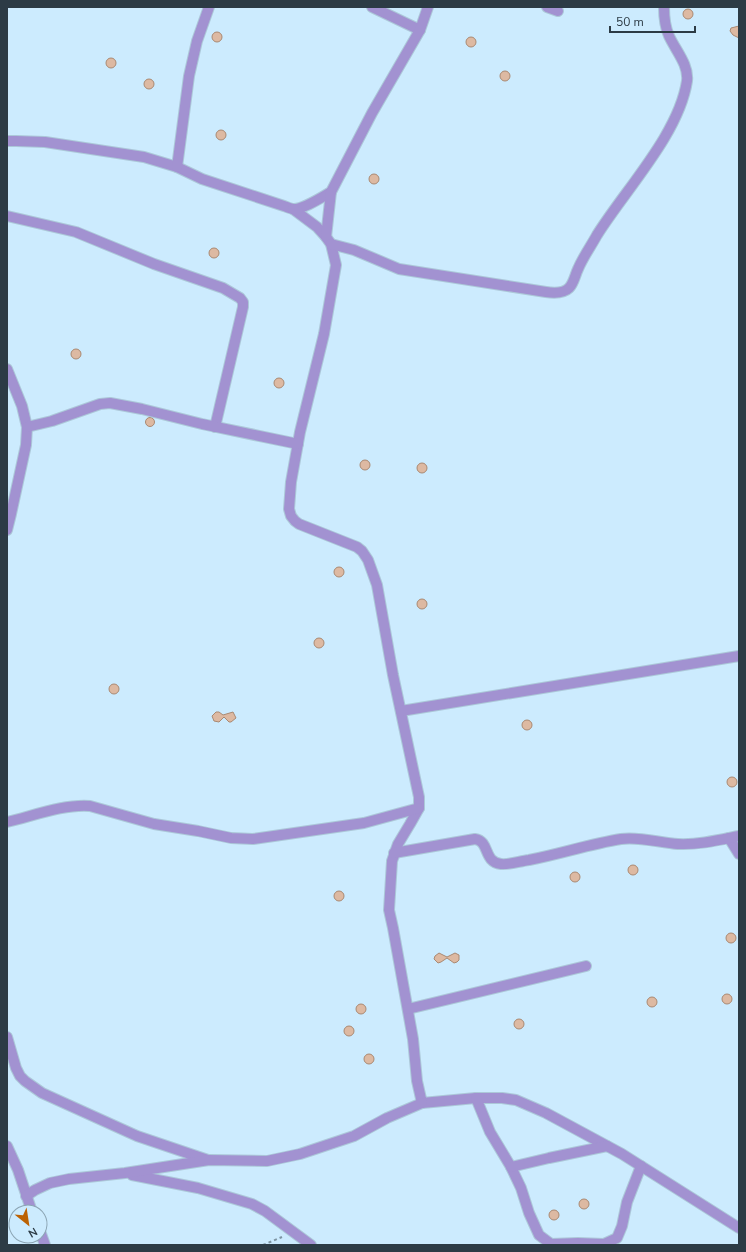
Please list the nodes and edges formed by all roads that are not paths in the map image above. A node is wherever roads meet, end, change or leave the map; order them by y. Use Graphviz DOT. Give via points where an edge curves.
graph roads {
  1 [pos="208,7"];
  2 [pos="372,7"];
  3 [pos="428,7"];
  4 [pos="547,7"];
  5 [pos="664,7"];
  6 [pos="558,12"];
  7 [pos="420,30"];
  8 [pos="7,142"];
  9 [pos="177,167"];
  10 [pos="331,192"];
  11 [pos="293,209"];
  12 [pos="7,216"];
  13 [pos="329,240"];
  14 [pos="7,369"];
  15 [pos="27,427"];
  16 [pos="215,427"];
  17 [pos="298,444"];
  18 [pos="7,530"];
  19 [pos="739,656"];
  20 [pos="401,711"];
  21 [pos="418,808"];
  22 [pos="7,822"];
  23 [pos="734,837"];
  24 [pos="394,853"];
  25 [pos="739,854"];
  26 [pos="586,966"];
  27 [pos="408,1009"];
  28 [pos="7,1037"];
  29 [pos="476,1098"];
  30 [pos="422,1103"];
  31 [pos="7,1146"];
  32 [pos="607,1146"];
  33 [pos="209,1160"];
  34 [pos="641,1166"];
  35 [pos="511,1167"];
  36 [pos="125,1174"];
  37 [pos="26,1196"];
  38 [pos="29,1204"];
  39 [pos="739,1228"];
  40 [pos="311,1245"];
  1 -- 9 [label="street" via="189,76"];
  2 -- 7 [label="street"];
  3 -- 7 [label="street"];
  4 -- 6 [label="street"];
  5 -- 13 [label="street" via="668,35 688,73 682,98 666,133 600,231 568,289 563,292 546,292 399,269"];
  7 -- 10 [label="street" via="372,113"];
  8 -- 9 [label="street" via="45,142 74,146 144,157"];
  9 -- 11 [label="street" via="202,179"];
  10 -- 11 [label="street"];
  10 -- 13 [label="street"];
  11 -- 13 [label="street" via="317,227"];
  12 -- 16 [label="street" via="76,232 154,264 223,288 240,298 243,307"];
  13 -- 17 [label="street" via="336,265 326,327"];
  14 -- 15 [label="street" via="22,406"];
  15 -- 16 [label="street" via="110,403"];
  15 -- 18 [label="street" via="26,445"];
  16 -- 17 [label="street"];
  17 -- 20 [label="street" via="289,500 291,516 300,524 357,547 368,560 377,585"];
  19 -- 20 [label="street"];
  20 -- 21 [label="street" via="418,790"];
  21 -- 22 [label="street" via="364,823 253,839 231,838 154,824 80,805"];
  21 -- 24 [label="street"];
  23 -- 24 [label="street" via="685,844 622,838 507,864 494,862 483,843 475,839"];
  23 -- 25 [label="street"];
  24 -- 27 [label="street" via="389,910"];
  26 -- 27 [label="street"];
  27 -- 30 [label="street"];
  28 -- 33 [label="street" via="20,1076 42,1093 137,1136"];
  29 -- 30 [label="street"];
  29 -- 32 [label="street" via="516,1100"];
  29 -- 35 [label="street" via="490,1132"];
  30 -- 33 [label="street" via="354,1136 300,1154 267,1161"];
  31 -- 37 [label="street"];
  32 -- 34 [label="street"];
  32 -- 35 [label="street"];
  33 -- 36 [label="street"];
  34 -- 35 [label="street" via="627,1202 619,1236 604,1244 551,1244 542,1238 528,1213"];
  34 -- 39 [label="street"];
  36 -- 37 [label="street" via="50,1183"];
  36 -- 40 [label="street" via="198,1188 252,1204"];
  37 -- 38 [label="street"];
}
